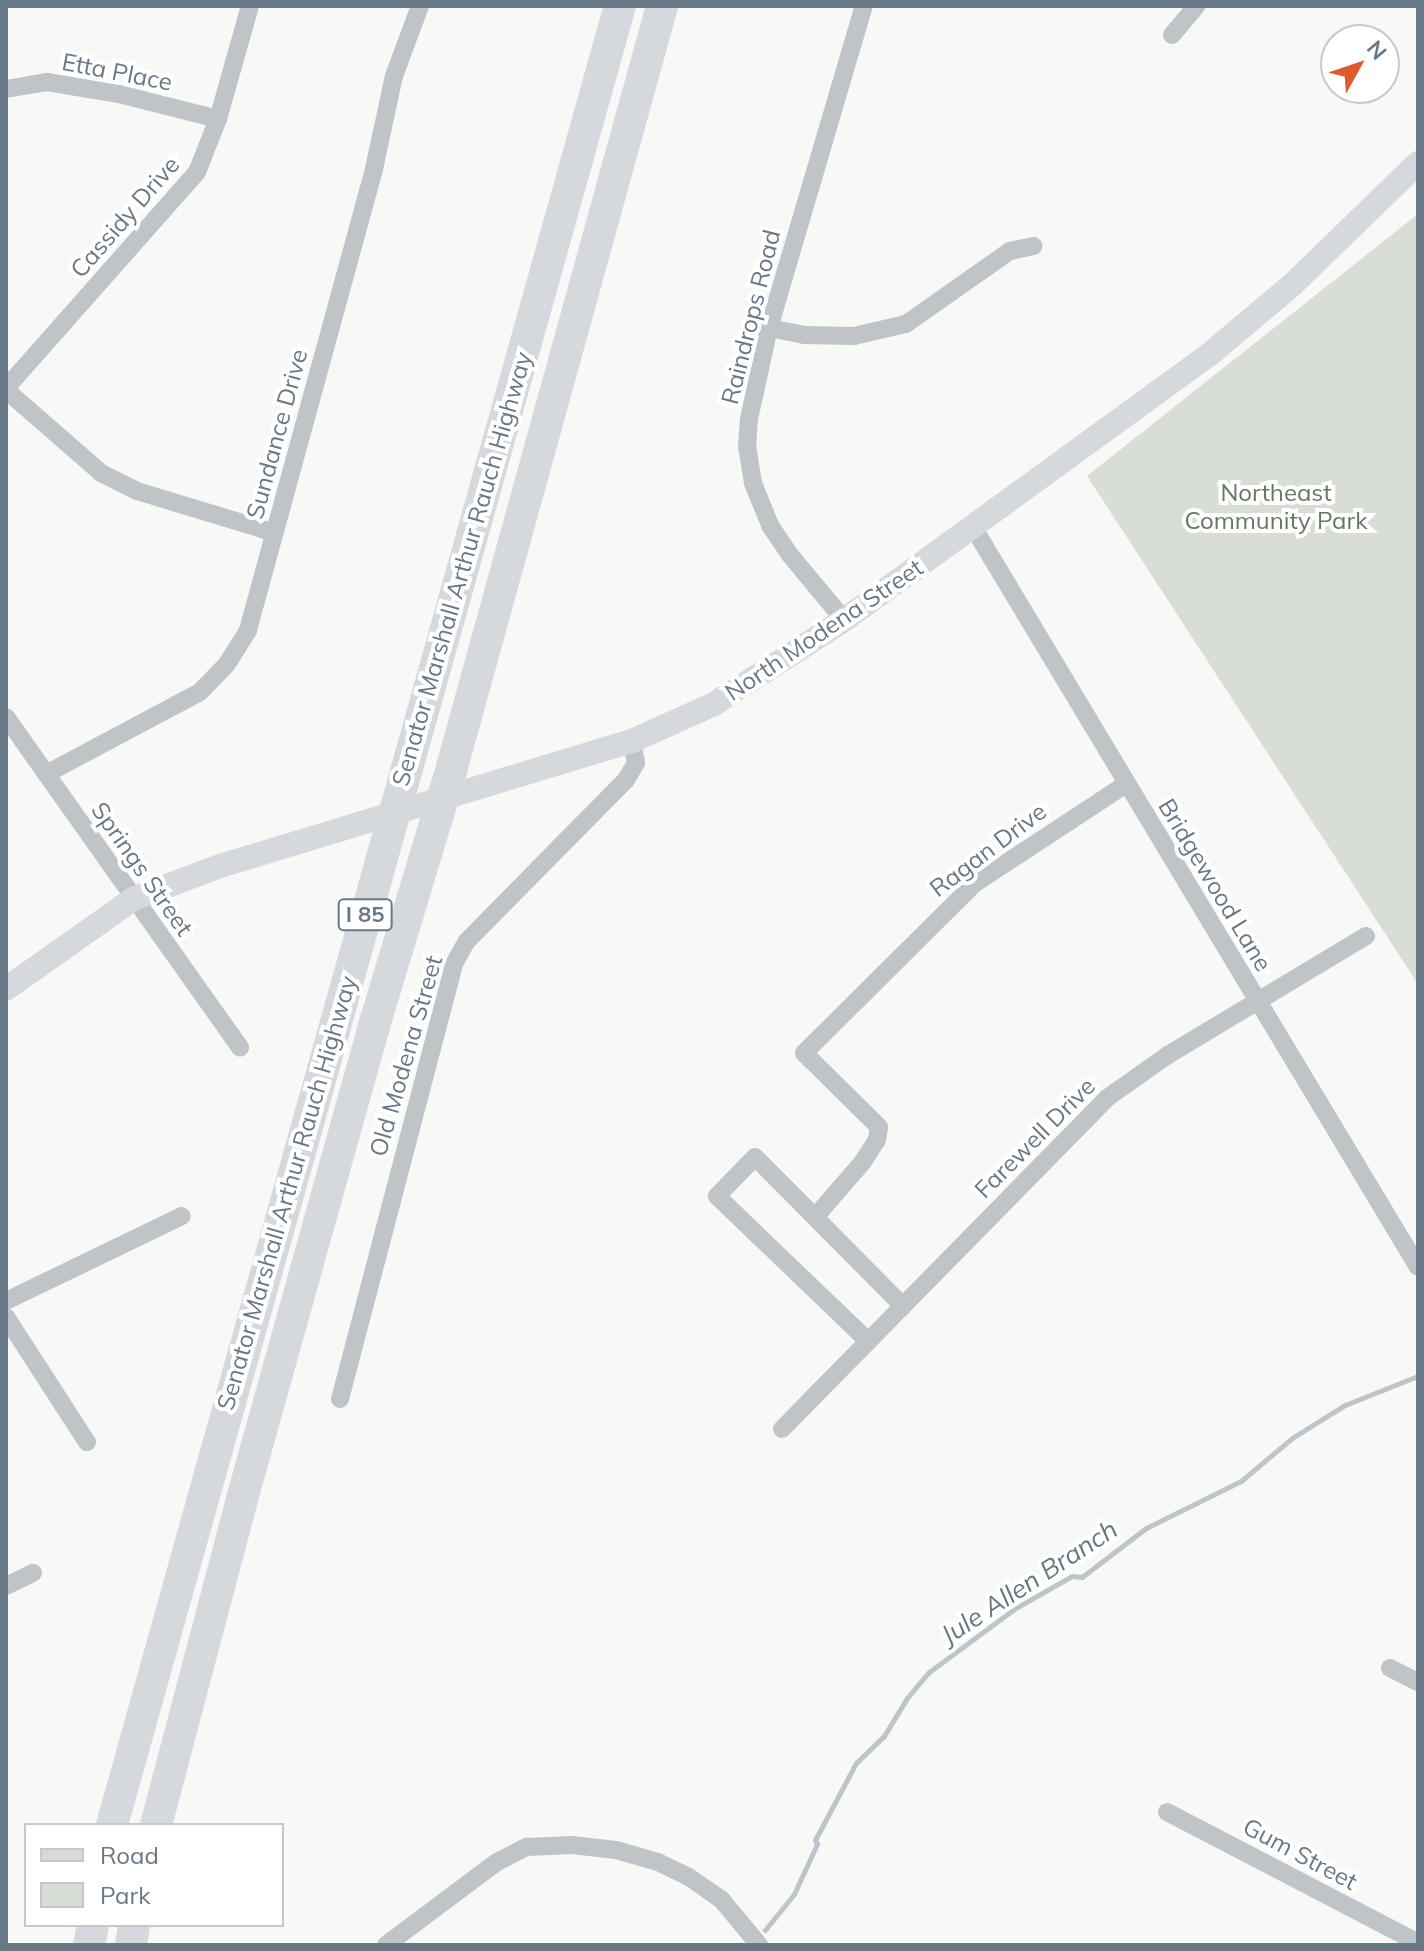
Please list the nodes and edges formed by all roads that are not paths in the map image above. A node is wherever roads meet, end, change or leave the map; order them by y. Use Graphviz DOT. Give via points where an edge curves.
graph roads {
  1 [pos="250,6"];
  2 [pos="420,6"];
  3 [pos="620,6"];
  4 [pos="662,6"];
  5 [pos="864,6"];
  6 [pos="1196,6"];
  7 [pos="1172,35"];
  8 [pos="6,89"];
  9 [pos="218,119"];
  10 [pos="1418,163"];
  11 [pos="1033,246"];
  12 [pos="769,328"];
  13 [pos="6,389"];
  14 [pos="973,527"];
  15 [pos="275,533"];
  16 [pos="844,620"];
  17 [pos="6,717"];
  18 [pos="632,741"];
  19 [pos="46,774"];
  20 [pos="1126,784"];
  21 [pos="133,899"];
  22 [pos="1366,936"];
  23 [pos="6,989"];
  24 [pos="1257,1002"];
  25 [pos="240,1048"];
  26 [pos="182,1216"];
  27 [pos="815,1217"];
  28 [pos="1418,1267"];
  29 [pos="6,1301"];
  30 [pos="903,1306"];
  31 [pos="6,1317"];
  32 [pos="868,1341"];
  33 [pos="340,1399"];
  34 [pos="782,1429"];
  35 [pos="87,1442"];
  36 [pos="33,1573"];
  37 [pos="6,1586"];
  38 [pos="1390,1668"];
  39 [pos="1418,1682"];
  40 [pos="1167,1812"];
  41 [pos="113,1823"];
  42 [pos="157,1823"];
  43 [pos="1413,1936"];
  44 [pos="386,1945"];
  45 [pos="759,1945"];
  1 -- 9 [label="street, Cassidy Drive"];
  2 -- 15 [label="street, Sundance Drive" via="394,76 374,169"];
  3 -- 41 [label="highway, Senator Marshall Arthur Rauch Highway / I 85"];
  4 -- 42 [label="highway, Senator Marshall Arthur Rauch Highway / I 85" via="452,767 374,1026"];
  5 -- 12 [label="street, Raindrops Road"];
  6 -- 7 [label="street"];
  8 -- 9 [label="street, Etta Place" via="47,82"];
  9 -- 13 [label="street, Cassidy Drive" via="197,172"];
  10 -- 14 [label="street, North Modena Street" via="1293,284 1209,355"];
  11 -- 12 [label="street" via="1010,251 906,324 854,336"];
  12 -- 16 [label="street, Raindrops Road" via="749,419 753,483 783,545"];
  13 -- 15 [label="street" via="101,473 137,491"];
  14 -- 16 [label="street, North Modena Street"];
  14 -- 20 [label="street, Bridgewood Lane"];
  15 -- 19 [label="street, Sundance Drive" via="248,630 227,664 200,692"];
  16 -- 18 [label="street, North Modena Street" via="714,704"];
  17 -- 19 [label="street, Springs Street"];
  18 -- 21 [label="street, North Modena Street" via="220,866"];
  18 -- 33 [label="street, Old Modena Street" via="636,763 626,780 467,941 454,964"];
  19 -- 21 [label="street, Springs Street"];
  20 -- 24 [label="street, Bridgewood Lane"];
  20 -- 27 [label="street, Ragan Drive" via="974,884 804,1053 879,1127 862,1163"];
  21 -- 23 [label="street, North Modena Street"];
  21 -- 25 [label="street, Springs Street"];
  22 -- 24 [label="street, Farewell Drive"];
  24 -- 28 [label="street, Bridgewood Lane"];
  24 -- 30 [label="street, Farewell Drive" via="1107,1098"];
  26 -- 29 [label="street"];
  27 -- 30 [label="street"];
  27 -- 32 [label="street" via="755,1157 717,1196"];
  30 -- 32 [label="street, Farewell Drive"];
  31 -- 35 [label="street"];
  32 -- 34 [label="street, Farewell Drive"];
  36 -- 37 [label="street"];
  38 -- 39 [label="street"];
  40 -- 43 [label="street, Gum Street"];
  44 -- 45 [label="street" via="497,1862 527,1847 572,1845 636,1856 689,1877 721,1899"];
}
